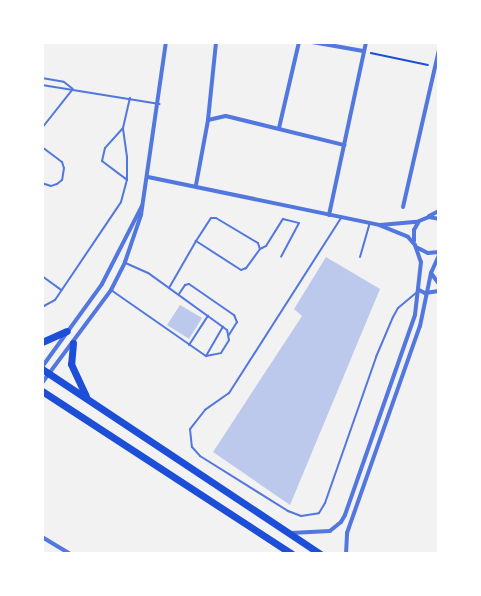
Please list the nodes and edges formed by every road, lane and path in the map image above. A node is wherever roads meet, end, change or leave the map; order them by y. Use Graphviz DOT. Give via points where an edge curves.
graph roads {
  1 [pos="166,42"];
  2 [pos="216,42"];
  3 [pos="298,42"];
  4 [pos="312,42"];
  5 [pos="366,42"];
  6 [pos="439,50"];
  7 [pos="363,51"];
  8 [pos="435,66"];
  9 [pos="42,78"];
  10 [pos="42,85"];
  11 [pos="73,89"];
  12 [pos="130,98"];
  13 [pos="159,104"];
  14 [pos="208,120"];
  15 [pos="42,128"];
  16 [pos="123,128"];
  17 [pos="279,128"];
  18 [pos="344,145"];
  19 [pos="42,147"];
  20 [pos="148,177"];
  21 [pos="127,180"];
  22 [pos="42,183"];
  23 [pos="196,185"];
  24 [pos="142,205"];
  25 [pos="403,207"];
  26 [pos="439,210"];
  27 [pos="328,215"];
  28 [pos="341,218"];
  29 [pos="439,219"];
  30 [pos="422,220"];
  31 [pos="370,223"];
  32 [pos="379,225"];
  33 [pos="196,241"];
  34 [pos="415,245"];
  35 [pos="260,249"];
  36 [pos="439,253"];
  37 [pos="281,257"];
  38 [pos="360,257"];
  39 [pos="115,260"];
  40 [pos="125,262"];
  41 [pos="431,273"];
  42 [pos="42,276"];
  43 [pos="102,284"];
  44 [pos="439,284"];
  45 [pos="169,288"];
  46 [pos="61,290"];
  47 [pos="111,290"];
  48 [pos="419,290"];
  49 [pos="439,291"];
  50 [pos="428,293"];
  51 [pos="179,295"];
  52 [pos="42,307"];
  53 [pos="208,316"];
  54 [pos="223,327"];
  55 [pos="67,331"];
  56 [pos="229,335"];
  57 [pos="42,342"];
  58 [pos="73,343"];
  59 [pos="189,345"];
  60 [pos="206,356"];
  61 [pos="42,368"];
  62 [pos="46,375"];
  63 [pos="42,383"];
  64 [pos="42,391"];
  65 [pos="87,398"];
  66 [pos="290,533"];
  67 [pos="42,537"];
  68 [pos="70,554"];
  69 [pos="292,554"];
  70 [pos="320,554"];
  71 [pos="346,554"];
  1 -- 13 [label="street"];
  2 -- 14 [label="street"];
  3 -- 17 [label="street"];
  4 -- 7 [label="street"];
  5 -- 7 [label="street"];
  6 -- 8 [label="street"];
  7 -- 8 [label="path"];
  7 -- 18 [label="street"];
  8 -- 25 [label="street"];
  9 -- 11 [label="lane" via="64,82"];
  10 -- 11 [label="lane"];
  11 -- 12 [label="lane"];
  11 -- 15 [label="lane"];
  12 -- 13 [label="lane"];
  12 -- 16 [label="lane"];
  13 -- 20 [label="street"];
  14 -- 17 [label="street" via="226,116"];
  14 -- 23 [label="street"];
  16 -- 21 [label="lane"];
  16 -- 21 [label="lane" via="105,148 102,161"];
  17 -- 18 [label="street"];
  18 -- 27 [label="street"];
  19 -- 22 [label="lane" via="64,168 57,184"];
  20 -- 23 [label="street"];
  20 -- 24 [label="street"];
  21 -- 46 [label="lane" via="121,202"];
  23 -- 27 [label="street"];
  24 -- 39 [label="street"];
  24 -- 40 [label="street"];
  26 -- 30 [label="street"];
  27 -- 28 [label="street"];
  28 -- 31 [label="street"];
  28 -- 48 [label="lane" via="229,393 204,410 190,429 192,447 200,456 288,511 301,516 319,513 393,317"];
  29 -- 30 [label="street"];
  30 -- 32 [label="street"];
  30 -- 34 [label="street" via="413,235"];
  31 -- 32 [label="street"];
  31 -- 38 [label="lane"];
  32 -- 34 [label="street" via="408,237"];
  33 -- 35 [label="lane" via="241,270"];
  33 -- 35 [label="lane" via="214,217 258,243"];
  33 -- 45 [label="lane"];
  34 -- 36 [label="street" via="428,253"];
  34 -- 48 [label="street" via="421,262"];
  35 -- 37 [label="lane" via="283,219 299,223"];
  36 -- 41 [label="street"];
  39 -- 40 [label="street"];
  39 -- 43 [label="street"];
  40 -- 45 [label="lane" via="143,269"];
  40 -- 47 [label="street"];
  41 -- 44 [label="street"];
  41 -- 50 [label="street"];
  42 -- 46 [label="lane"];
  43 -- 47 [label="street"];
  43 -- 55 [label="street"];
  45 -- 51 [label="lane"];
  46 -- 52 [label="lane" via="52,303"];
  47 -- 58 [label="street"];
  47 -- 59 [label="lane"];
  48 -- 50 [label="street"];
  48 -- 66 [label="street" via="408,340 341,522 324,532"];
  49 -- 50 [label="street"];
  50 -- 71 [label="street" via="347,533"];
  51 -- 53 [label="lane"];
  51 -- 56 [label="lane" via="189,284 234,315 237,322"];
  53 -- 54 [label="lane"];
  53 -- 59 [label="lane"];
  54 -- 56 [label="lane"];
  54 -- 60 [label="lane"];
  55 -- 57 [label="main road"];
  55 -- 61 [label="street"];
  56 -- 60 [label="lane" via="221,352"];
  58 -- 62 [label="street"];
  58 -- 65 [label="main road" via="71,364"];
  59 -- 60 [label="lane"];
  61 -- 62 [label="main road"];
  62 -- 63 [label="street"];
  62 -- 65 [label="main road"];
  64 -- 69 [label="main road"];
  65 -- 66 [label="main road"];
  66 -- 70 [label="main road"];
  67 -- 68 [label="street"];
}
